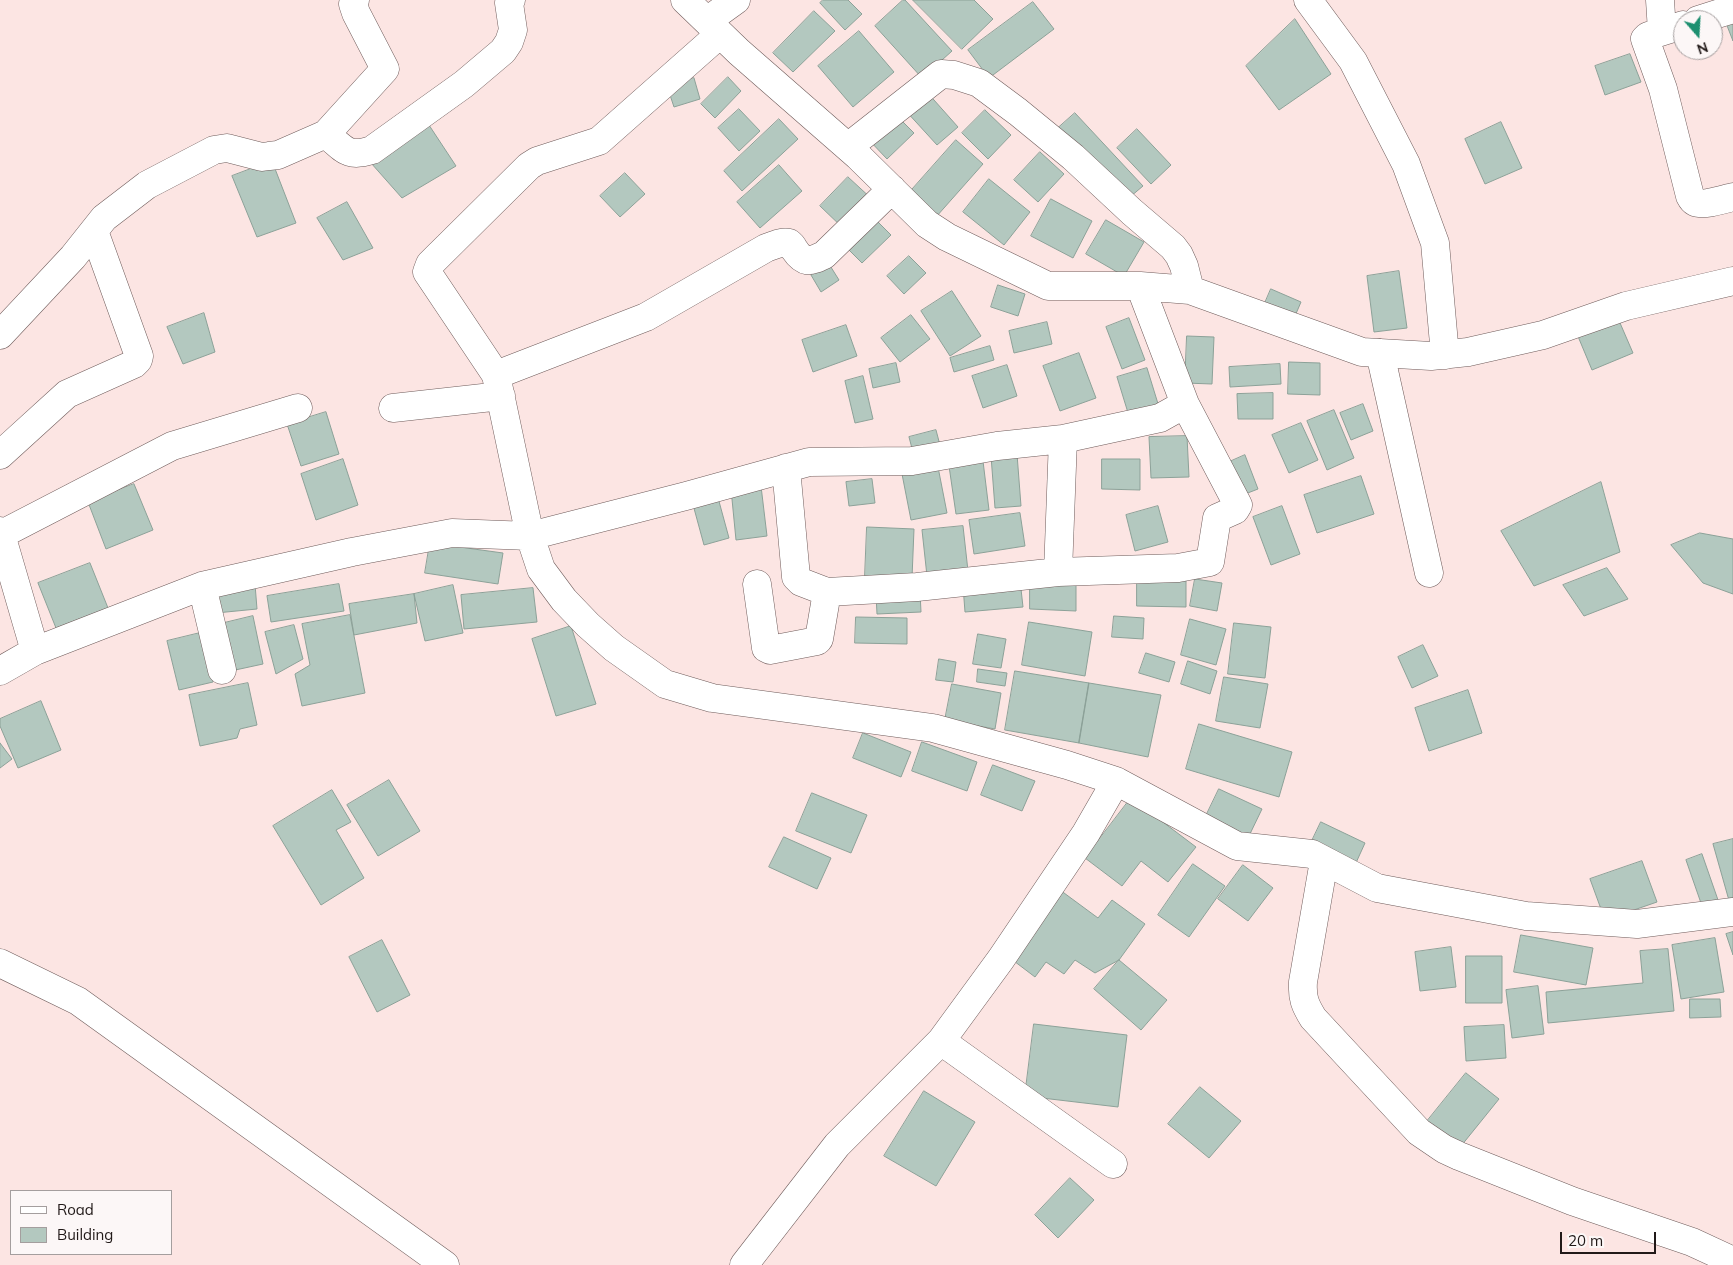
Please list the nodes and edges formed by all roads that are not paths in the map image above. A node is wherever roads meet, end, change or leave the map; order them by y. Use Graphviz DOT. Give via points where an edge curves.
graph roads {
  1 [pos="355,0"];
  2 [pos="511,0"];
  3 [pos="685,0"];
  4 [pos="736,0"];
  5 [pos="1308,0"];
  6 [pos="1660,0"];
  7 [pos="714,27"];
  8 [pos="1673,28"];
  9 [pos="326,134"];
  10 [pos="848,147"];
  11 [pos="892,189"];
  12 [pos="1733,197"];
  13 [pos="94,231"];
  14 [pos="1733,281"];
  15 [pos="1140,286"];
  16 [pos="1190,290"];
  17 [pos="0,335"];
  18 [pos="1380,353"];
  19 [pos="1445,355"];
  20 [pos="499,385"];
  21 [pos="1185,404"];
  22 [pos="298,408"];
  23 [pos="393,408"];
  24 [pos="1063,439"];
  25 [pos="0,455"];
  26 [pos="786,468"];
  27 [pos="1,533"];
  28 [pos="530,536"];
  29 [pos="1058,572"];
  30 [pos="1429,574"];
  31 [pos="757,584"];
  32 [pos="202,586"];
  33 [pos="827,592"];
  34 [pos="34,651"];
  35 [pos="222,670"];
  36 [pos="0,672"];
  37 [pos="1116,781"];
  38 [pos="1324,861"];
  39 [pos="1733,912"];
  40 [pos="0,963"];
  41 [pos="941,1041"];
  42 [pos="1113,1164"];
  43 [pos="1733,1261"];
  44 [pos="445,1265"];
  45 [pos="744,1265"];
  1 -- 9 [label="street" via="356,13 385,71"];
  2 -- 9 [label="street" via="513,30 509,42 464,84 367,152 349,153"];
  3 -- 7 [label="street"];
  4 -- 7 [label="street"];
  5 -- 19 [label="street" via="1353,61 1406,164 1435,243"];
  6 -- 8 [label="street"];
  7 -- 10 [label="street"];
  7 -- 20 [label="street" via="599,142 536,161 430,264 427,272"];
  8 -- 12 [label="street" via="1645,39 1663,89 1690,196 1697,203"];
  9 -- 13 [label="street" via="270,156 227,148 214,150 147,185 104,218"];
  10 -- 11 [label="street"];
  10 -- 16 [label="street" via="941,74 979,83 1073,157 1173,247 1184,266"];
  11 -- 15 [label="street" via="927,224 1037,282 1048,286"];
  11 -- 20 [label="street" via="824,256 804,261 788,243 766,248 646,317"];
  13 -- 17 [label="street"];
  13 -- 25 [label="street" via="138,360 67,394"];
  14 -- 19 [label="street" via="1626,306 1543,335"];
  15 -- 16 [label="street"];
  15 -- 21 [label="street"];
  16 -- 18 [label="street" via="1362,352"];
  18 -- 19 [label="street"];
  18 -- 30 [label="street"];
  20 -- 23 [label="street"];
  20 -- 28 [label="street"];
  21 -- 24 [label="street" via="1160,418"];
  21 -- 29 [label="street" via="1238,505 1235,510 1217,518 1210,562 1178,568"];
  22 -- 27 [label="street" via="172,446"];
  24 -- 26 [label="street" via="997,446 912,461 809,462"];
  24 -- 29 [label="street"];
  26 -- 28 [label="street"];
  26 -- 33 [label="street" via="796,577"];
  27 -- 34 [label="street"];
  28 -- 32 [label="street" via="452,532"];
  28 -- 37 [label="street" via="541,569 564,600 614,648 666,684 712,698 934,728"];
  29 -- 33 [label="street" via="917,587"];
  31 -- 33 [label="street" via="766,648 770,650 819,639"];
  32 -- 34 [label="street"];
  32 -- 35 [label="street"];
  34 -- 36 [label="street"];
  37 -- 38 [label="street" via="1237,846 1312,854"];
  37 -- 41 [label="street" via="1081,841"];
  38 -- 39 [label="street" via="1377,888 1526,916 1637,924"];
  38 -- 43 [label="street" via="1303,982 1306,1006 1313,1018 1420,1132 1459,1156 1572,1201 1692,1242"];
  40 -- 44 [label="street" via="78,1001"];
  41 -- 42 [label="street"];
  41 -- 45 [label="street" via="837,1145"];
}
